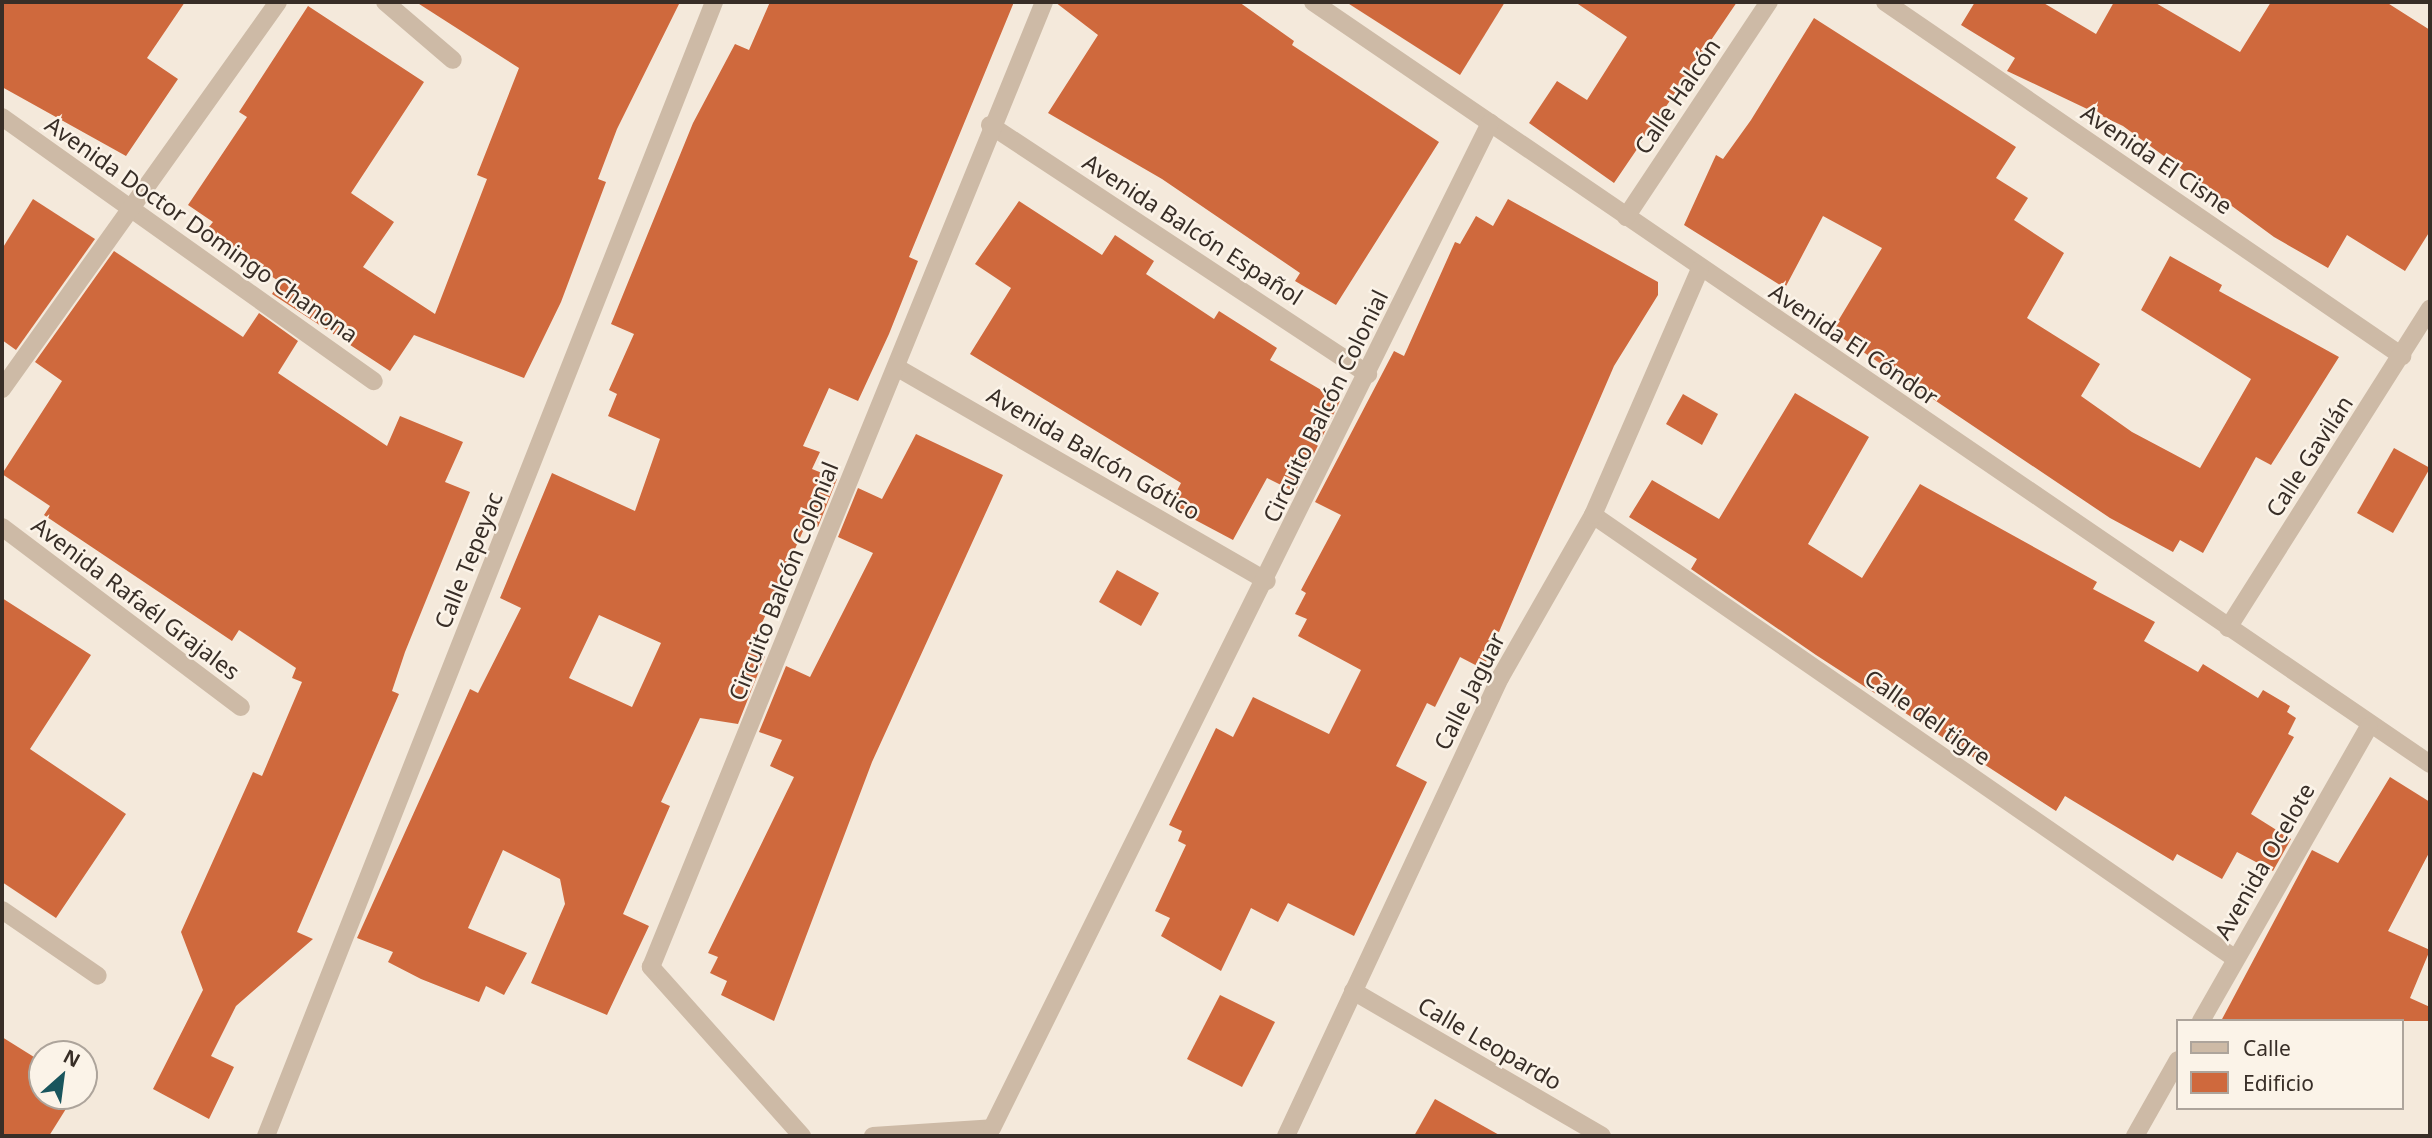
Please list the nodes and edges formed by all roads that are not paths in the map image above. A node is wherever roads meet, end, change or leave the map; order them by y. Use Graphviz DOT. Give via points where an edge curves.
graph roads {
  1 [pos="278,2"];
  2 [pos="385,2"];
  3 [pos="714,2"];
  4 [pos="1044,2"];
  5 [pos="1313,2"];
  6 [pos="1769,2"];
  7 [pos="1885,2"];
  8 [pos="453,60"];
  9 [pos="2,117"];
  10 [pos="1490,123"];
  11 [pos="990,125"];
  12 [pos="128,207"];
  13 [pos="1626,217"];
  14 [pos="1700,269"];
  15 [pos="2430,309"];
  16 [pos="2402,356"];
  17 [pos="896,367"];
  18 [pos="1368,374"];
  19 [pos="374,381"];
  20 [pos="2,389"];
  21 [pos="1593,515"];
  22 [pos="2,527"];
  23 [pos="1267,581"];
  24 [pos="2228,628"];
  25 [pos="241,707"];
  26 [pos="2369,726"];
  27 [pos="2430,764"];
  28 [pos="2,910"];
  29 [pos="2236,959"];
  30 [pos="98,976"];
  31 [pos="1353,992"];
  32 [pos="2202,1019"];
  33 [pos="2176,1064"];
  34 [pos="266,1136"];
  35 [pos="802,1136"];
  36 [pos="873,1136"];
  37 [pos="1286,1136"];
  38 [pos="1602,1136"];
  39 [pos="2135,1136"];
  1 -- 12 [label="street"];
  2 -- 8 [label="street"];
  3 -- 34 [label="street, Calle Tepeyac"];
  4 -- 11 [label="street, Circuito Balcón Colonial"];
  5 -- 10 [label="street, Avenida El Cóndor"];
  6 -- 13 [label="street, Calle Halcón"];
  7 -- 16 [label="street, Avenida El Cisne"];
  9 -- 12 [label="street, Avenida Doctor Domingo Chanona"];
  10 -- 13 [label="street, Avenida El Cóndor"];
  10 -- 18 [label="street, Circuito Balcón Colonial"];
  11 -- 17 [label="street, Circuito Balcón Colonial"];
  11 -- 18 [label="street, Avenida Balcón Español"];
  12 -- 19 [label="street, Avenida Doctor Domingo Chanona"];
  12 -- 20 [label="street"];
  13 -- 14 [label="street, Avenida El Cóndor"];
  14 -- 21 [label="street, Calle Jaguar"];
  14 -- 24 [label="street, Avenida El Cóndor"];
  15 -- 16 [label="street, Calle Gavilán"];
  16 -- 24 [label="street, Calle Gavilán"];
  17 -- 23 [label="street, Avenida Balcón Gótico"];
  17 -- 35 [label="street, Circuito Balcón Colonial" via="651,967"];
  18 -- 23 [label="street, Circuito Balcón Colonial"];
  21 -- 29 [label="street, Calle del tigre"];
  21 -- 31 [label="street, Calle Jaguar" via="1500,678"];
  22 -- 25 [label="street, Avenida Rafaél Grajales"];
  23 -- 36 [label="street, Circuito Balcón Colonial" via="992,1128"];
  24 -- 26 [label="street, Avenida El Cóndor"];
  26 -- 27 [label="street, Avenida El Cóndor"];
  26 -- 29 [label="street, Avenida Ocelote"];
  28 -- 30 [label="street"];
  29 -- 32 [label="street, Avenida Ocelote"];
  31 -- 37 [label="street, Calle Jaguar"];
  31 -- 38 [label="street, Calle Leopardo"];
  33 -- 39 [label="street"];
}
